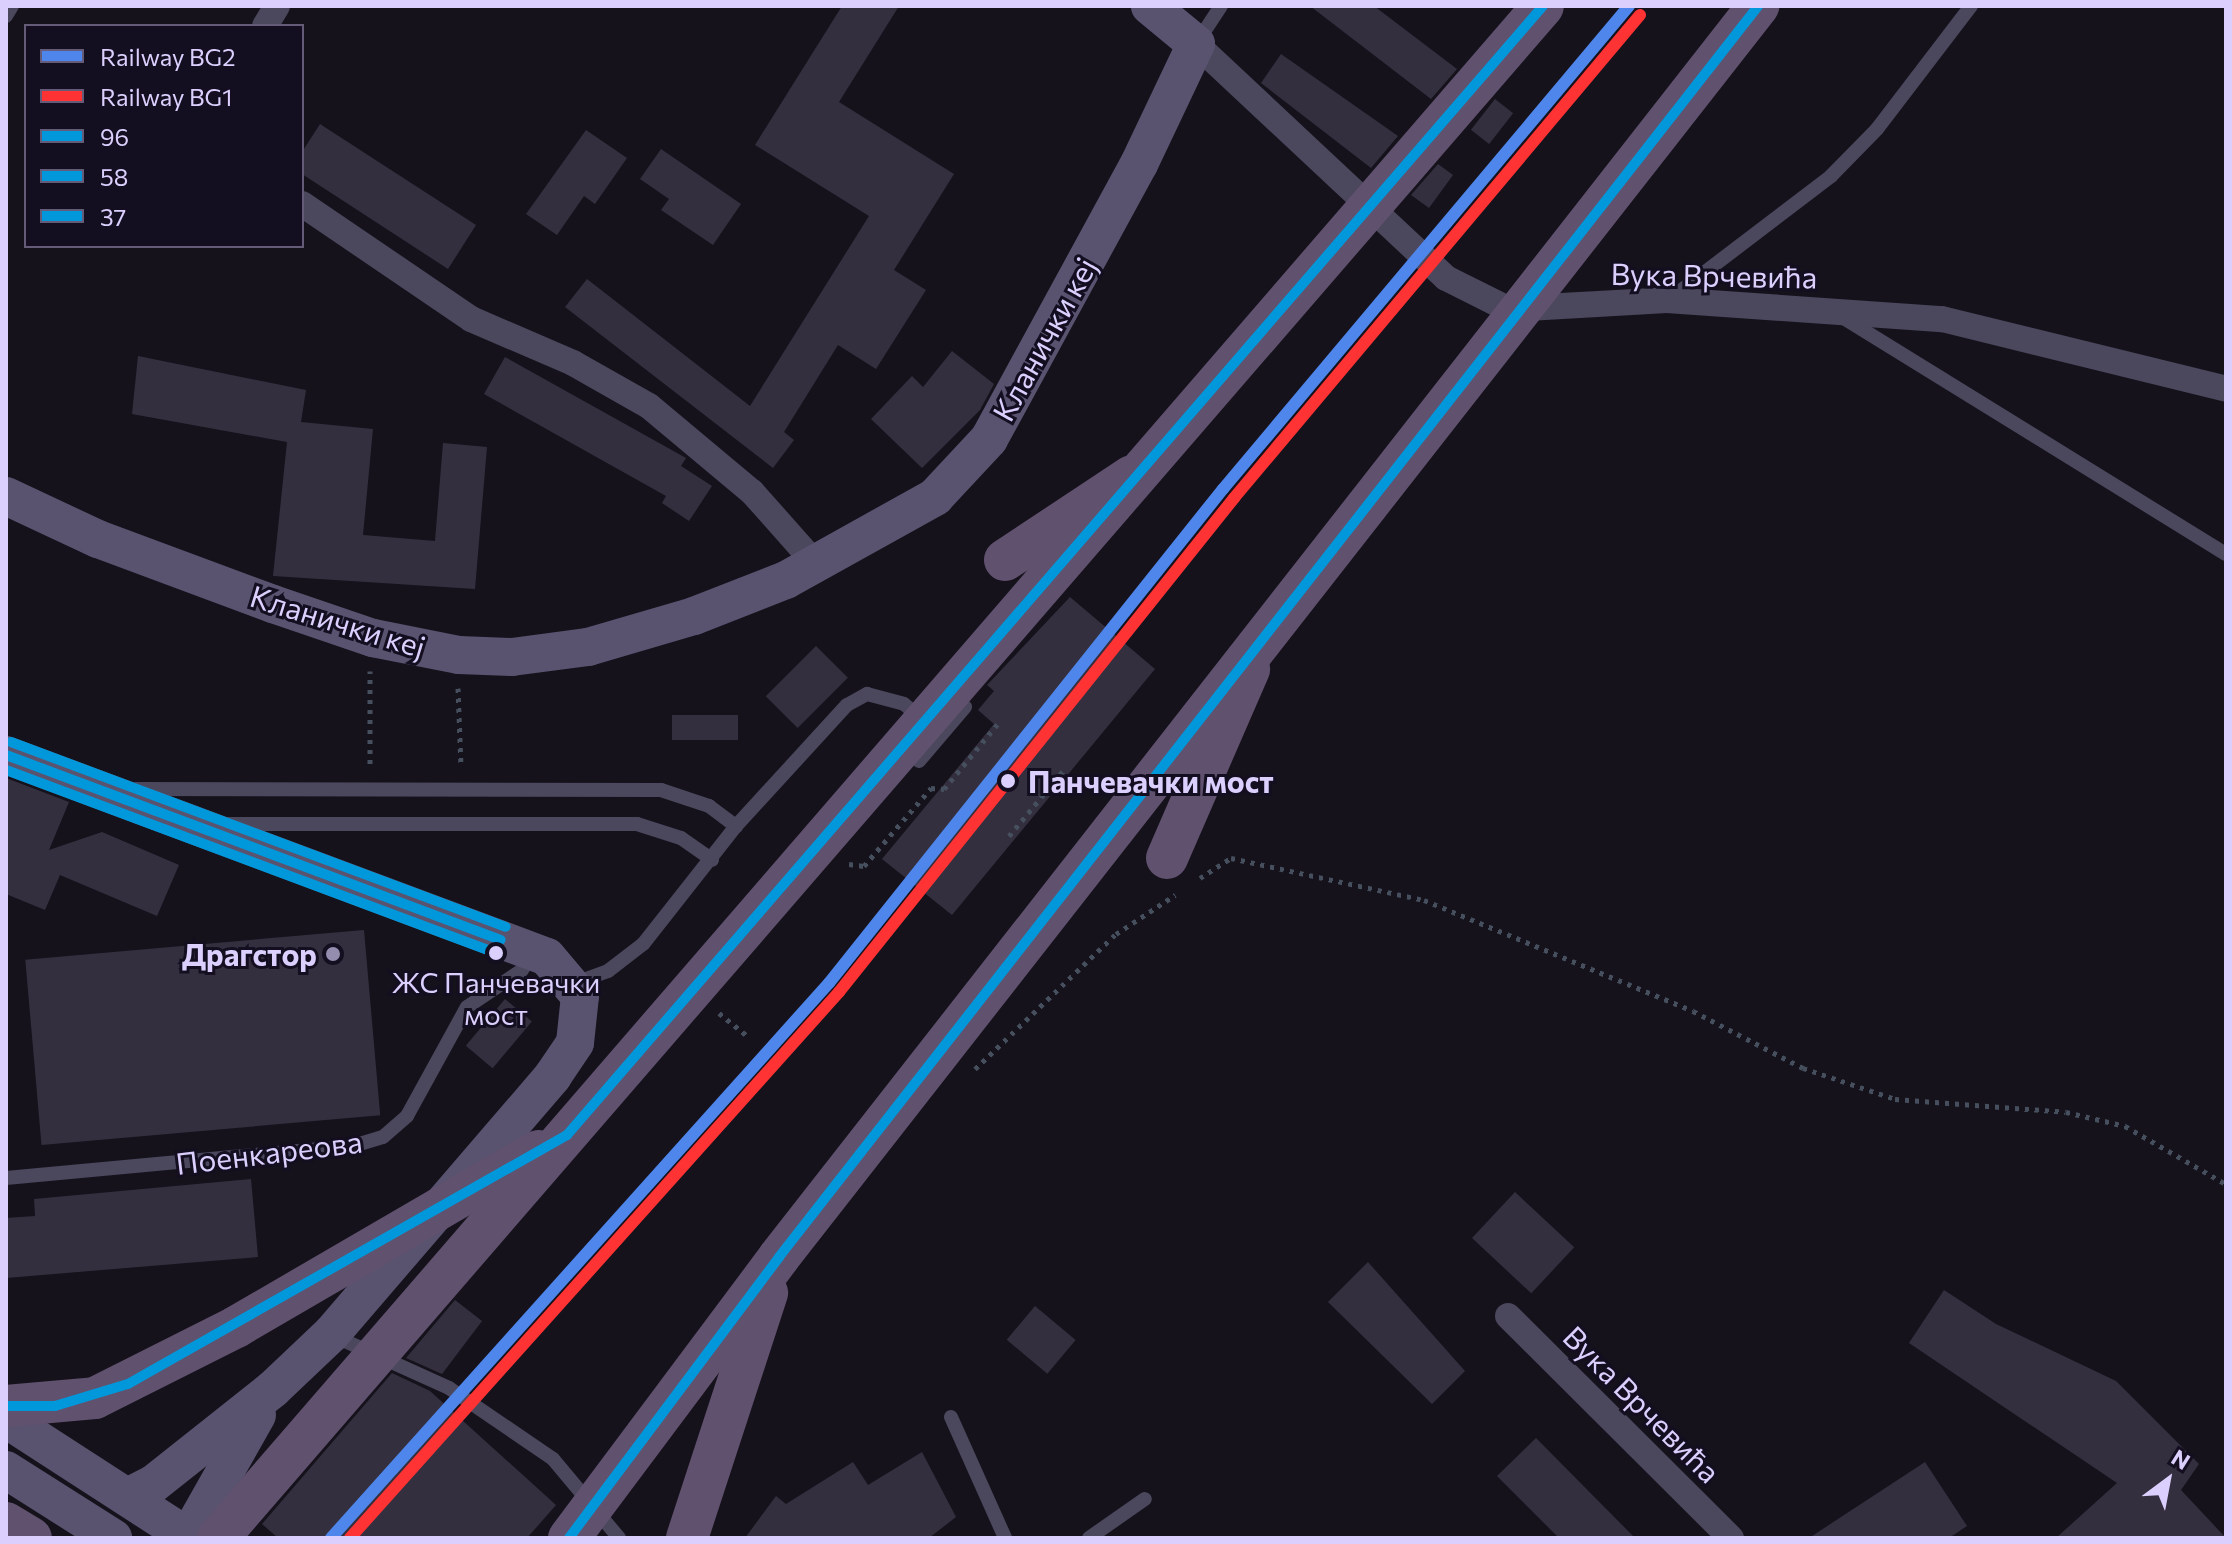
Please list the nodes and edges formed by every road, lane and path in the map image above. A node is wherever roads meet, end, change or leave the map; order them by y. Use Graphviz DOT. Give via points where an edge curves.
graph roads {
  1 [pos="12,6"];
  2 [pos="277,6"];
  3 [pos="1150,6"];
  4 [pos="1221,6"];
  5 [pos="1543,6"];
  6 [pos="1758,6"];
  7 [pos="1971,6"];
  8 [pos="6,16"];
  9 [pos="266,24"];
  10 [pos="1196,44"];
  11 [pos="304,205"];
  12 [pos="1667,300"];
  13 [pos="1828,308"];
  14 [pos="2226,389"];
  15 [pos="1143,469"];
  16 [pos="6,496"];
  17 [pos="2226,554"];
  18 [pos="1005,560"];
  19 [pos="816,564"];
  20 [pos="373,638"];
  21 [pos="1261,643"];
  22 [pos="459,655"];
  23 [pos="965,707"];
  24 [pos="1000,721"];
  25 [pos="941,735"];
  26 [pos="6,755"];
  27 [pos="919,761"];
  28 [pos="370,764"];
  29 [pos="461,765"];
  30 [pos="1063,771"];
  31 [pos="98,789"];
  32 [pos="188,824"];
  33 [pos="736,826"];
  34 [pos="1009,836"];
  35 [pos="712,860"];
  36 [pos="864,866"];
  37 [pos="1180,878"];
  38 [pos="534,952"];
  39 [pos="575,983"];
  40 [pos="709,1004"];
  41 [pos="746,1035"];
  42 [pos="966,1073"];
  43 [pos="567,1135"];
  44 [pos="6,1178"];
  45 [pos="2226,1184"];
  46 [pos="779,1257"];
  47 [pos="1508,1316"];
  48 [pos="331,1334"];
  49 [pos="273,1389"];
  50 [pos="6,1406"];
  51 [pos="951,1417"];
  52 [pos="6,1419"];
  53 [pos="6,1470"];
  54 [pos="128,1497"];
  55 [pos="1145,1499"];
  56 [pos="6,1523"];
  57 [pos="31,1538"];
  58 [pos="113,1538"];
  59 [pos="199,1538"];
  60 [pos="569,1538"];
  61 [pos="619,1538"];
  62 [pos="687,1538"];
  63 [pos="1005,1538"];
  64 [pos="1089,1538"];
  65 [pos="1731,1538"];
  1 -- 8 [label="lane"];
  2 -- 9 [label="street"];
  3 -- 10 [label="main road"];
  4 -- 10 [label="lane"];
  5 -- 15 [label="main road, bridge"];
  6 -- 21 [label="main road, bridge"];
  7 -- 12 [label="lane" via="1877,129 1831,176"];
  10 -- 12 [label="street, Вука Врчевића" via="1446,278 1475,295 1508,309 1544,311"];
  10 -- 19 [label="main road, Кланички кеј" via="1139,164 989,439 935,497"];
  11 -- 19 [label="street" via="471,319 573,363 649,406 752,492"];
  12 -- 13 [label="street, Вука Врчевића"];
  13 -- 14 [label="street, Вука Врчевића" via="1942,319"];
  13 -- 17 [label="lane"];
  15 -- 18 [label="main road, bridge"];
  15 -- 43 [label="main road, bridge"];
  16 -- 20 [label="main road, Кланички кеј" via="98,539"];
  19 -- 22 [label="main road, Кланички кеј" via="694,616 588,647 512,657"];
  20 -- 22 [label="main road, Кланички кеј"];
  20 -- 28 [label="path"];
  21 -- 37 [label="main road"];
  21 -- 46 [label="main road, bridge"];
  22 -- 29 [label="path"];
  23 -- 25 [label="lane"];
  24 -- 36 [label="path" via="944,789 931,788"];
  25 -- 27 [label="lane"];
  25 -- 33 [label="lane" via="904,704 867,694 847,705"];
  26 -- 31 [label="main road"];
  30 -- 34 [label="path"];
  31 -- 32 [label="main road"];
  31 -- 33 [label="lane" via="661,790 709,806"];
  32 -- 35 [label="lane" via="637,824 681,838"];
  32 -- 38 [label="main road"];
  33 -- 35 [label="lane"];
  35 -- 39 [label="lane" via="643,944 608,971"];
  37 -- 42 [label="path" via="979,1067"];
  37 -- 45 [label="path" via="1231,858 1424,900 1693,1011 1803,1068 1895,1099 2066,1112 2125,1126"];
  38 -- 39 [label="main road"];
  38 -- 44 [label="lane, Поенкареова" via="522,970 467,1007 407,1116 383,1137 353,1146"];
  39 -- 48 [label="main road" via="580,1025 553,1076"];
  40 -- 41 [label="path"];
  43 -- 50 [label="main road, bridge" via="236,1327 95,1398"];
  43 -- 59 [label="main road, bridge"];
  46 -- 60 [label="main road, bridge"];
  46 -- 62 [label="main road, bridge"];
  47 -- 65 [label="street, Вука Врчевића"];
  48 -- 49 [label="main road"];
  48 -- 61 [label="lane" via="449,1388 553,1459"];
  49 -- 54 [label="main road" via="153,1484"];
  49 -- 59 [label="main road"];
  51 -- 63 [label="lane"];
  52 -- 54 [label="main road"];
  53 -- 58 [label="main road"];
  54 -- 59 [label="main road"];
  55 -- 64 [label="lane"];
  56 -- 57 [label="main road"];
}
